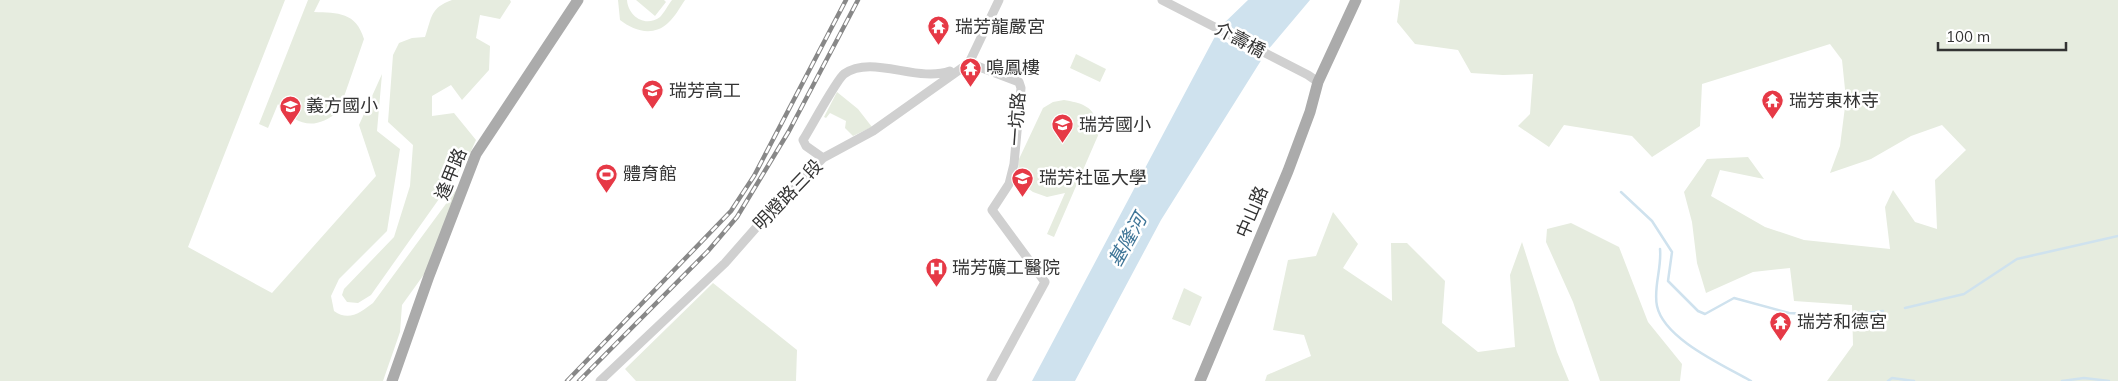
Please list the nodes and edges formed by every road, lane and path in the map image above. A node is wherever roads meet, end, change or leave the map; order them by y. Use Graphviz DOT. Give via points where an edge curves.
graph roads {
  1 [pos="578,0"];
  2 [pos="999,0"];
  3 [pos="1162,0"];
  4 [pos="1356,0"];
  5 [pos="969,63"];
  6 [pos="1318,82"];
  7 [pos="824,158"];
  8 [pos="392,381"];
  9 [pos="600,381"];
  10 [pos="991,381"];
  11 [pos="1200,381"];
  1 -- 8 [label="main road, 逢甲路" via="476,154"];
  2 -- 5 [label="street, 明燈路三段"];
  3 -- 6 [label="street, 介壽橋"];
  4 -- 6 [label="main road, 中山路"];
  5 -- 7 [label="street, 明燈路三段" via="873,131"];
  5 -- 7 [label="street" via="938,75 867,67 842,74 803,140 806,146"];
  5 -- 10 [label="street, 一坑路" via="1019,82 1014,164 1009,184 992,210 1046,282"];
  6 -- 11 [label="main road, 中山路" via="1288,171"];
  7 -- 9 [label="street, 明燈路三段" via="725,262"];
}
